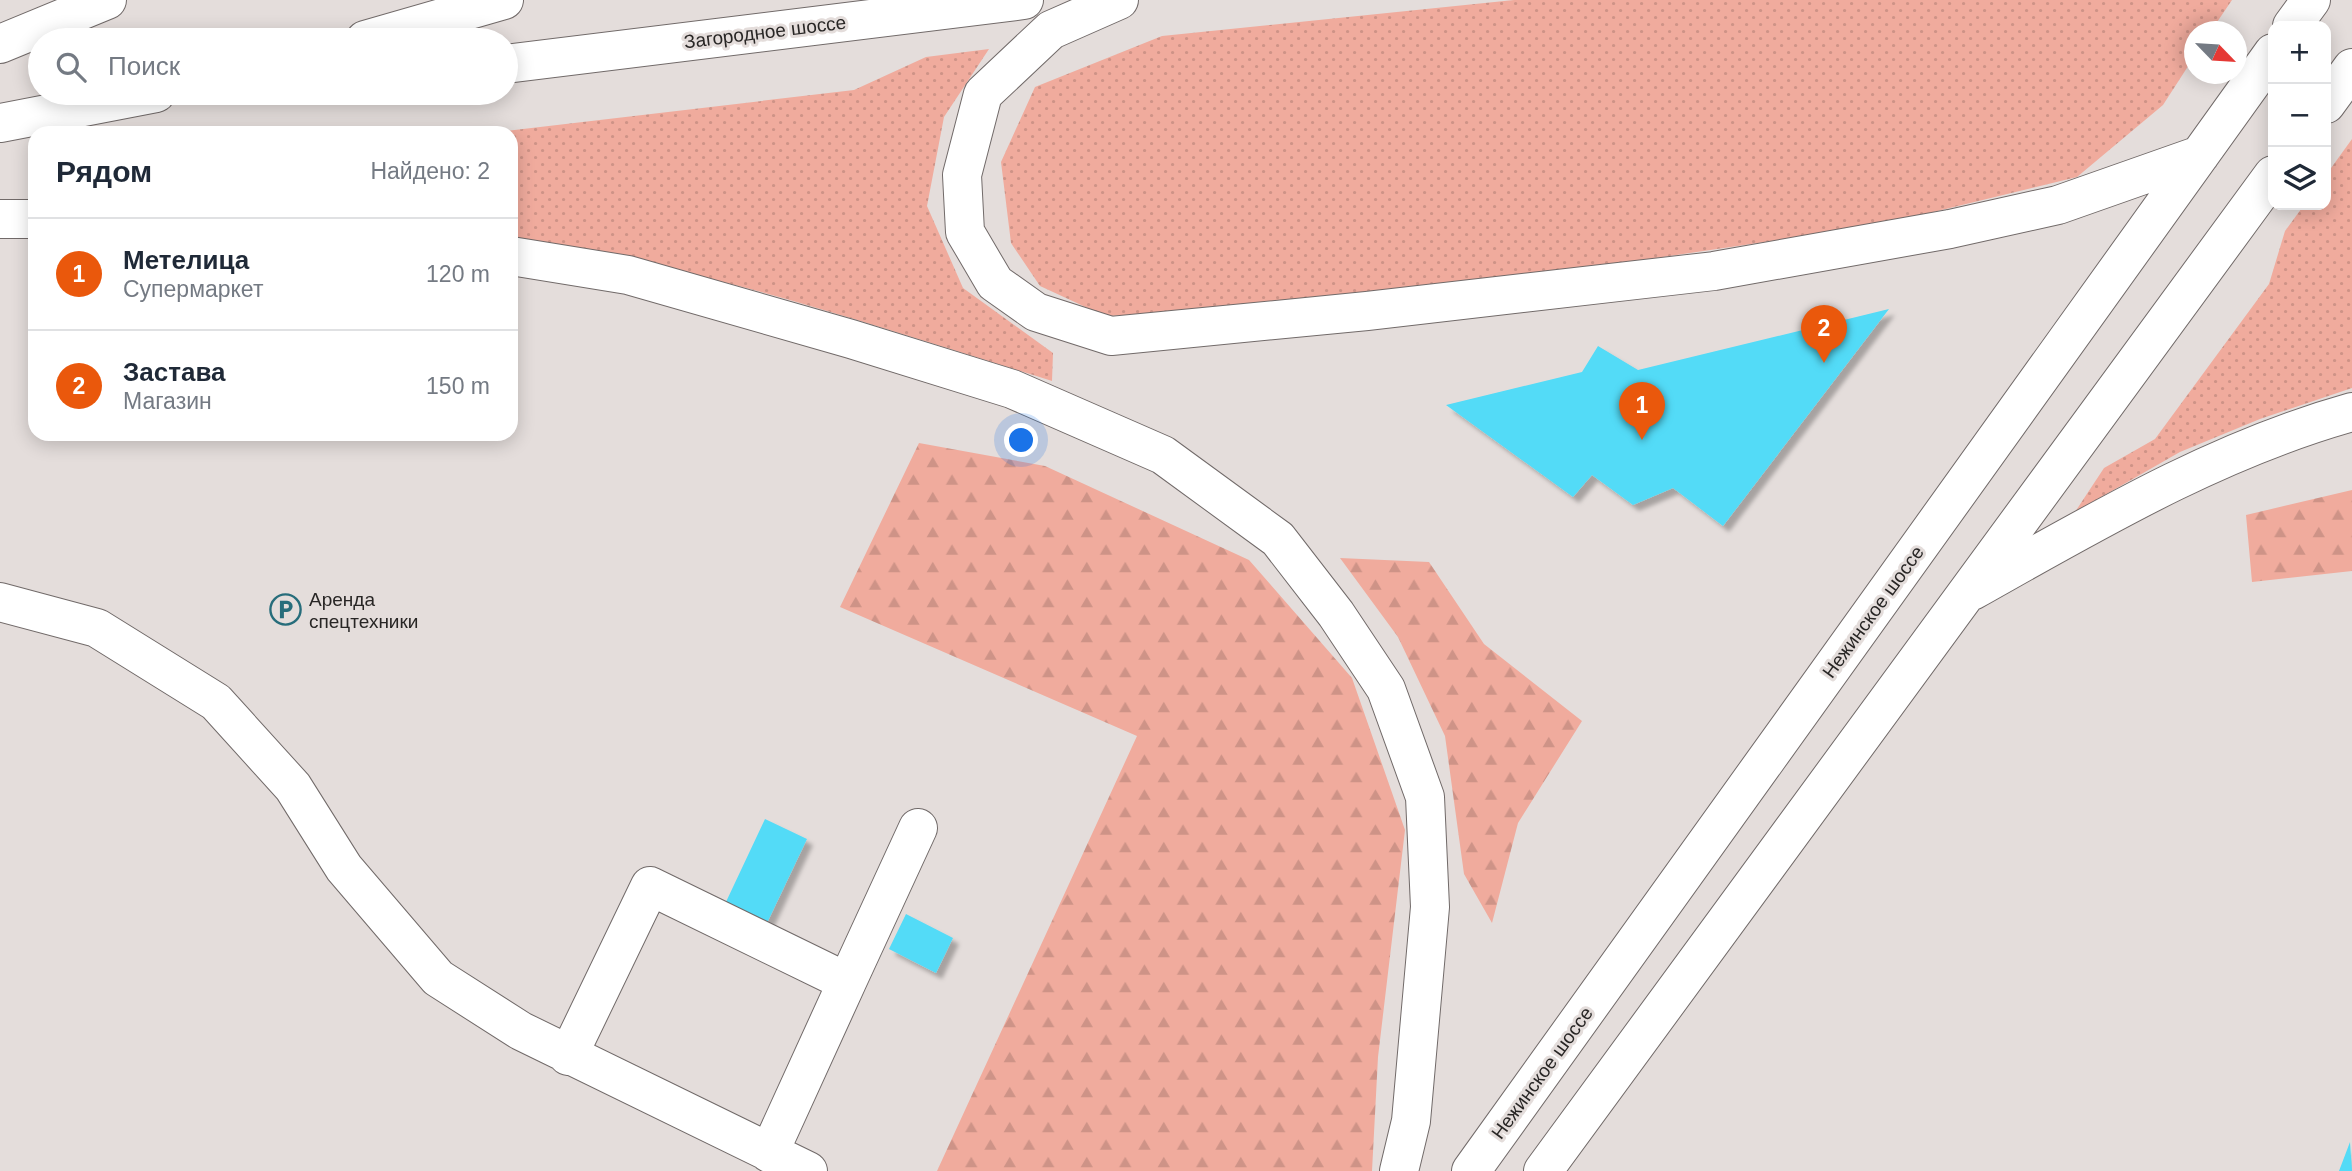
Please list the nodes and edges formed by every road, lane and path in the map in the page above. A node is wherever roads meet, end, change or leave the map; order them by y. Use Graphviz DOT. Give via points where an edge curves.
graph roads {
  1 [pos="107,0"];
  2 [pos="504,0"];
  3 [pos="1024,0"];
  4 [pos="1118,0"];
  5 [pos="2311,0"];
  6 [pos="2296,21"];
  7 [pos="39,28"];
  8 [pos="407,28"];
  9 [pos="28,32"];
  10 [pos="0,44"];
  11 [pos="2268,59"];
  12 [pos="518,63"];
  13 [pos="2352,68"];
  14 [pos="2331,97"];
  15 [pos="94,105"];
  16 [pos="0,123"];
  17 [pos="2200,155"];
  18 [pos="2268,182"];
  19 [pos="0,219"];
  20 [pos="28,219"];
  21 [pos="518,257"];
  22 [pos="2352,412"];
  23 [pos="1961,597"];
  24 [pos="0,602"];
  25 [pos="918,828"];
  26 [pos="847,982"];
  27 [pos="568,1056"];
  28 [pos="769,1153"];
  29 [pos="808,1171"];
  30 [pos="1399,1171"];
  31 [pos="1471,1171"];
  32 [pos="1544,1171"];
  1 -- 7 [label="main road"];
  2 -- 8 [label="main road"];
  3 -- 12 [label="main road, Загородное шоссе"];
  4 -- 17 [label="main road" via="1051,30 983,94 962,175 965,232 995,283 1036,312 1111,336 1714,271 2058,205"];
  5 -- 6 [label="main road"];
  9 -- 10 [label="main road"];
  11 -- 17 [label="main road, Нежинское шоссе"];
  13 -- 14 [label="main road"];
  15 -- 16 [label="main road"];
  17 -- 31 [label="main road, Нежинское шоссе"];
  18 -- 23 [label="main road"];
  19 -- 20 [label="main road"];
  21 -- 30 [label="main road" via="628,275 1012,389 1163,455 1278,539 1386,689 1425,797 1430,907 1411,1121"];
  22 -- 23 [label="main road" via="2287,430 2155,490"];
  23 -- 32 [label="main road"];
  24 -- 27 [label="main road" via="97,628 215,702 293,787 344,868 438,978"];
  25 -- 26 [label="main road"];
  26 -- 27 [label="main road" via="650,886"];
  26 -- 28 [label="main road"];
  27 -- 28 [label="main road"];
  28 -- 29 [label="main road"];
}
